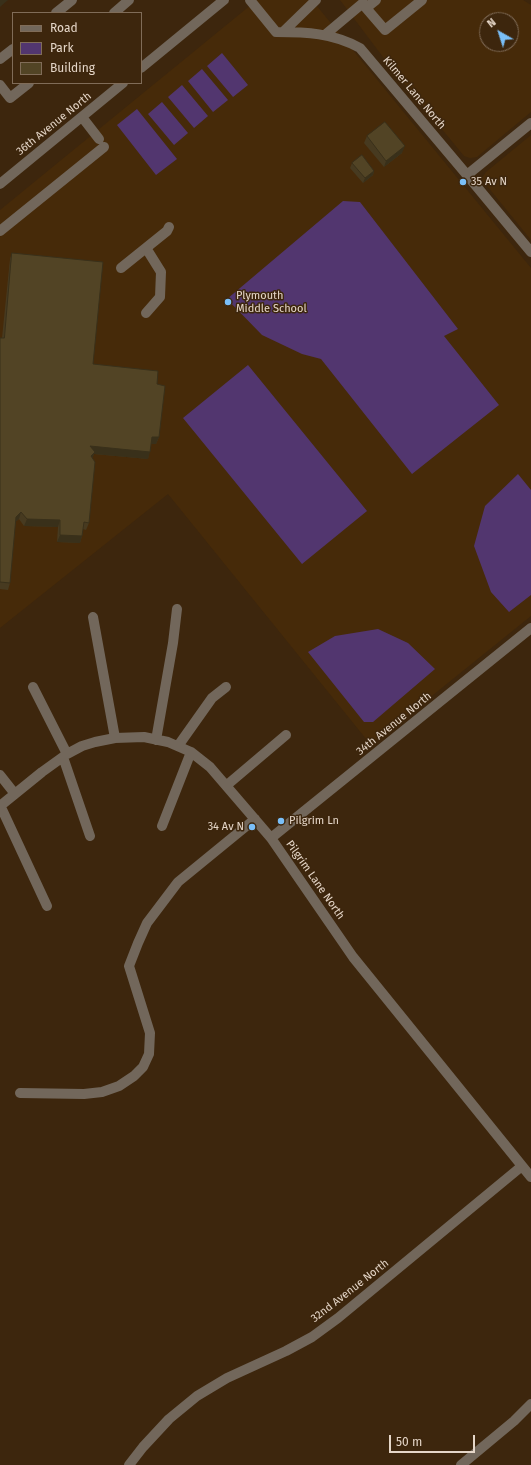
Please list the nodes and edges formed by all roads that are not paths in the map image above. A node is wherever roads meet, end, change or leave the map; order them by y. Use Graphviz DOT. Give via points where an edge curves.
graph roads {
  1 [pos="72,0"];
  2 [pos="129,0"];
  3 [pos="224,0"];
  4 [pos="250,0"];
  5 [pos="316,0"];
  6 [pos="376,0"];
  7 [pos="422,0"];
  8 [pos="363,4"];
  9 [pos="57,12"];
  10 [pos="115,12"];
  11 [pos="283,32"];
  12 [pos="326,34"];
  13 [pos="12,50"];
  14 [pos="0,59"];
  15 [pos="142,67"];
  16 [pos="28,84"];
  17 [pos="122,84"];
  18 [pos="0,85"];
  19 [pos="82,117"];
  20 [pos="531,123"];
  21 [pos="467,175"];
  22 [pos="0,184"];
  23 [pos="169,227"];
  24 [pos="0,231"];
  25 [pos="146,248"];
  26 [pos="531,252"];
  27 [pos="121,268"];
  28 [pos="146,313"];
  29 [pos="177,609"];
  30 [pos="93,617"];
  31 [pos="531,628"];
  32 [pos="33,687"];
  33 [pos="226,687"];
  34 [pos="286,735"];
  35 [pos="115,738"];
  36 [pos="156,740"];
  37 [pos="178,746"];
  38 [pos="191,752"];
  39 [pos="65,755"];
  40 [pos="0,775"];
  41 [pos="226,786"];
  42 [pos="15,794"];
  43 [pos="0,806"];
  44 [pos="256,819"];
  45 [pos="162,826"];
  46 [pos="90,836"];
  47 [pos="271,838"];
  48 [pos="47,906"];
  49 [pos="20,1093"];
  50 [pos="522,1166"];
  51 [pos="531,1177"];
  52 [pos="531,1404"];
  53 [pos="129,1465"];
  54 [pos="461,1465"];
  1 -- 9 [label="street"];
  2 -- 10 [label="street"];
  3 -- 15 [label="street"];
  4 -- 11 [label="street" via="276,32"];
  5 -- 11 [label="street"];
  6 -- 8 [label="street"];
  7 -- 8 [label="street" via="385,30"];
  8 -- 12 [label="street"];
  11 -- 12 [label="street, Kilmer Lane North"];
  12 -- 21 [label="street, Kilmer Lane North" via="360,48"];
  13 -- 14 [label="street"];
  16 -- 18 [label="street" via="10,98"];
  17 -- 19 [label="street, 36th Avenue North"];
  19 -- 22 [label="street, 36th Avenue North"];
  19 -- 24 [label="street" via="102,143 79,167"];
  20 -- 21 [label="street"];
  21 -- 26 [label="street, Kilmer Lane North"];
  23 -- 25 [label="street"];
  25 -- 27 [label="street"];
  25 -- 28 [label="street" via="161,272 160,297"];
  29 -- 36 [label="street"];
  30 -- 35 [label="street"];
  31 -- 47 [label="street, 34th Avenue North"];
  32 -- 39 [label="street"];
  33 -- 37 [label="street" via="212,698"];
  34 -- 41 [label="street"];
  35 -- 36 [label="street, Pilgrim Lane North" via="144,737"];
  35 -- 39 [label="street, Pilgrim Lane North" via="82,746"];
  36 -- 37 [label="street, Pilgrim Lane North"];
  37 -- 38 [label="street, Pilgrim Lane North"];
  38 -- 41 [label="street, Pilgrim Lane North" via="210,767"];
  38 -- 45 [label="street"];
  39 -- 42 [label="street, Pilgrim Lane North"];
  39 -- 46 [label="street"];
  40 -- 42 [label="street"];
  41 -- 44 [label="street, Pilgrim Lane North"];
  42 -- 43 [label="street, Pilgrim Lane North"];
  43 -- 48 [label="street"];
  44 -- 47 [label="street, Pilgrim Lane North"];
  44 -- 49 [label="street" via="178,882 147,923 128,966 150,1033 149,1054 143,1067 119,1086 102,1092"];
  47 -- 50 [label="street, Pilgrim Lane North" via="353,957"];
  50 -- 51 [label="street, Pilgrim Lane North"];
  50 -- 53 [label="street, 32nd Avenue North" via="338,1318 286,1351 227,1378 197,1396 169,1419"];
  52 -- 54 [label="street"];
}
